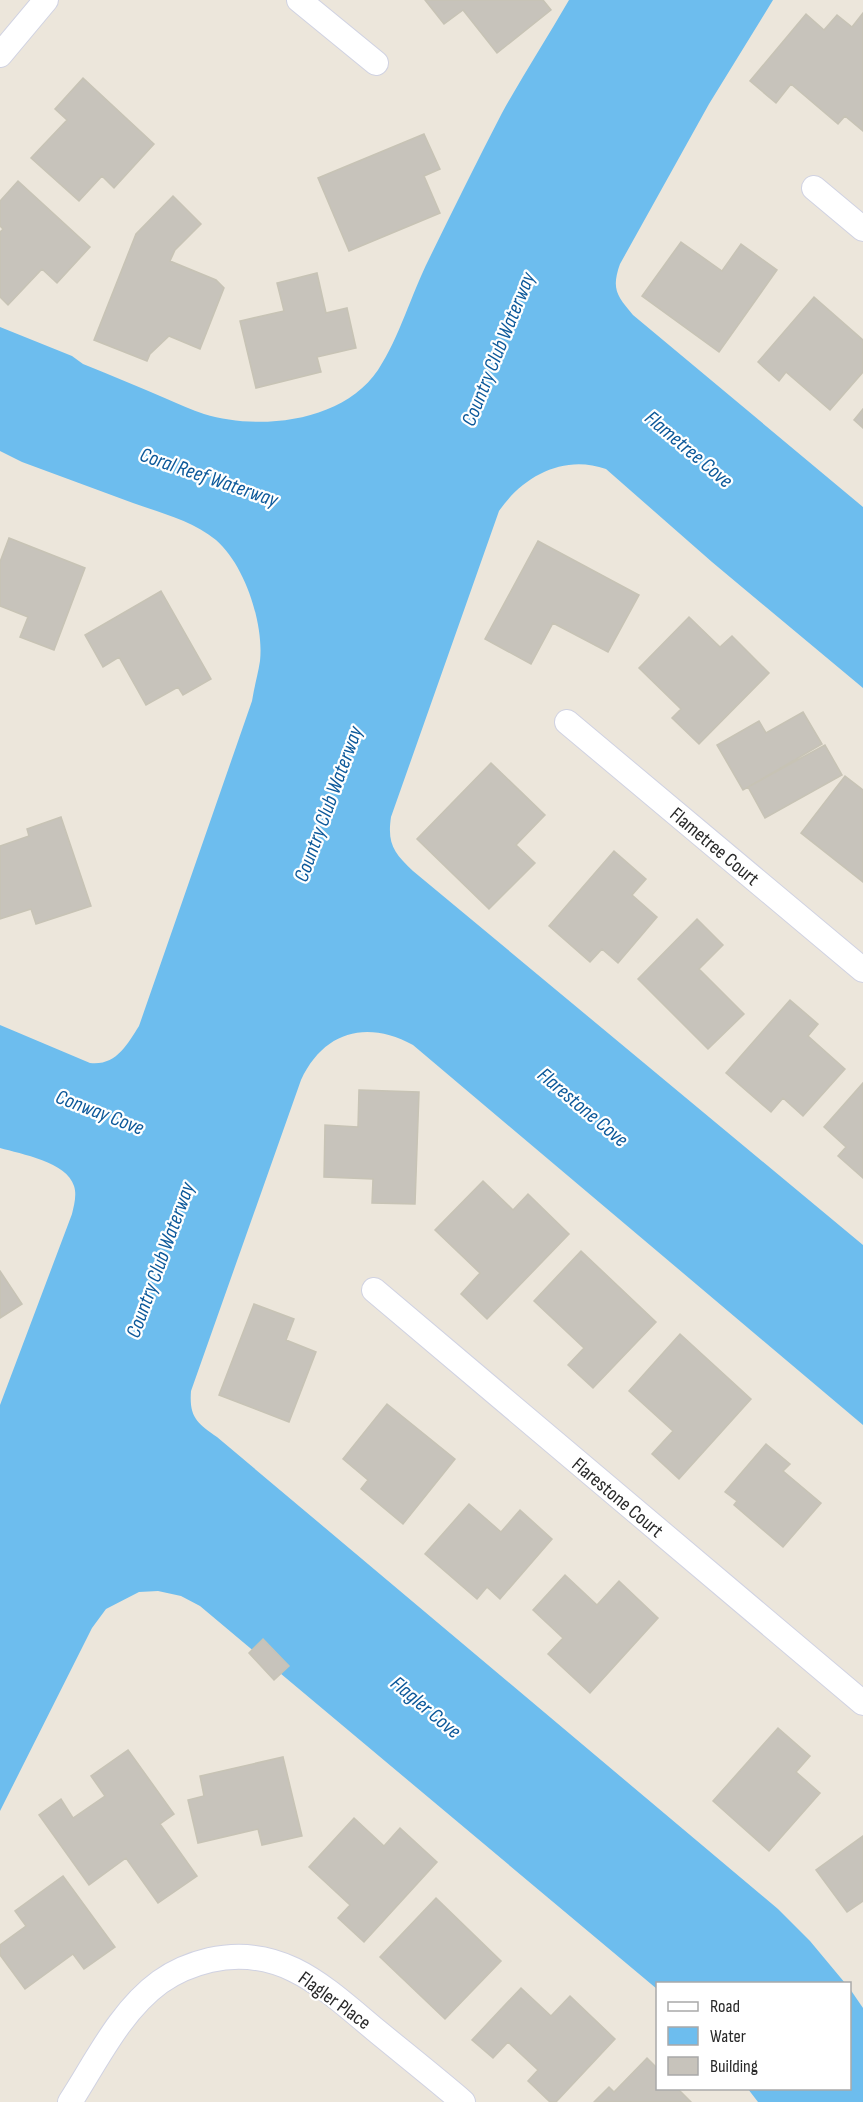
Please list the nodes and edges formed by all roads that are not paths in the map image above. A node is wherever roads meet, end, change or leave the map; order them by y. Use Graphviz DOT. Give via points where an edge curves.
graph roads {
  1 [pos="46,0"];
  2 [pos="299,0"];
  3 [pos="0,55"];
  4 [pos="376,63"];
  5 [pos="814,188"];
  6 [pos="863,229"];
  7 [pos="567,722"];
  8 [pos="863,970"];
  9 [pos="374,1290"];
  10 [pos="863,1703"];
  11 [pos="70,2102"];
  12 [pos="462,2102"];
  1 -- 3 [label="street"];
  2 -- 4 [label="street"];
  5 -- 6 [label="street"];
  7 -- 8 [label="street, Flametree Court"];
  9 -- 10 [label="street, Flarestone Court"];
  11 -- 12 [label="street, Flagler Place" via="127,2015 160,1982 203,1962 246,1956 305,1975"];
}
